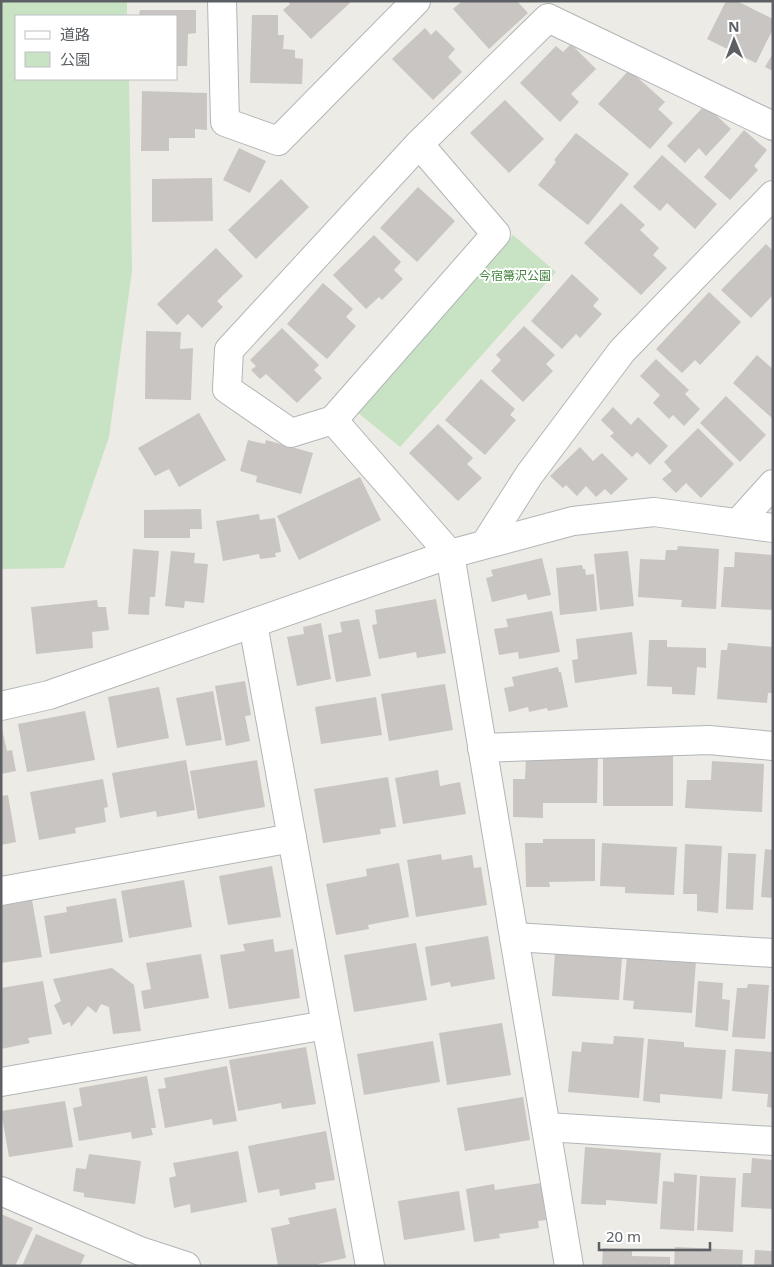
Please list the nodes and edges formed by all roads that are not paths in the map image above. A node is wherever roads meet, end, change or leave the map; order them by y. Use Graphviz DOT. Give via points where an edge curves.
graph roads {
  1 [pos="222,1"];
  2 [pos="416,1"];
  3 [pos="773,126"];
  4 [pos="419,144"];
  5 [pos="773,195"];
  6 [pos="333,420"];
  7 [pos="773,484"];
  8 [pos="738,522"];
  9 [pos="773,528"];
  10 [pos="485,544"];
  11 [pos="450,554"];
  12 [pos="254,624"];
  13 [pos="1,706"];
  14 [pos="773,746"];
  15 [pos="482,748"];
  16 [pos="292,838"];
  17 [pos="1,891"];
  18 [pos="514,937"];
  19 [pos="773,953"];
  20 [pos="326,1025"];
  21 [pos="1,1082"];
  22 [pos="546,1127"];
  23 [pos="773,1141"];
  24 [pos="1,1191"];
  25 [pos="136,1258"];
  26 [pos="186,1266"];
  27 [pos="370,1266"];
  28 [pos="569,1266"];
  1 -- 2 [label="street" via="226,122 278,142"];
  3 -- 4 [label="street" via="548,18"];
  4 -- 6 [label="street" via="496,234"];
  4 -- 6 [label="street" via="230,350 227,389 291,433"];
  5 -- 10 [label="street" via="622,351 529,476"];
  6 -- 11 [label="street"];
  7 -- 8 [label="street"];
  8 -- 9 [label="street"];
  8 -- 10 [label="street" via="654,512 572,521"];
  10 -- 11 [label="street"];
  11 -- 12 [label="street"];
  11 -- 15 [label="street"];
  12 -- 13 [label="street" via="49,695"];
  12 -- 16 [label="street"];
  14 -- 15 [label="street" via="709,740"];
  15 -- 18 [label="street"];
  16 -- 17 [label="street"];
  16 -- 20 [label="street"];
  18 -- 19 [label="street"];
  18 -- 22 [label="street"];
  20 -- 21 [label="street"];
  20 -- 27 [label="street"];
  22 -- 23 [label="street"];
  22 -- 28 [label="street"];
  24 -- 25 [label="street"];
  25 -- 26 [label="street"];
}
